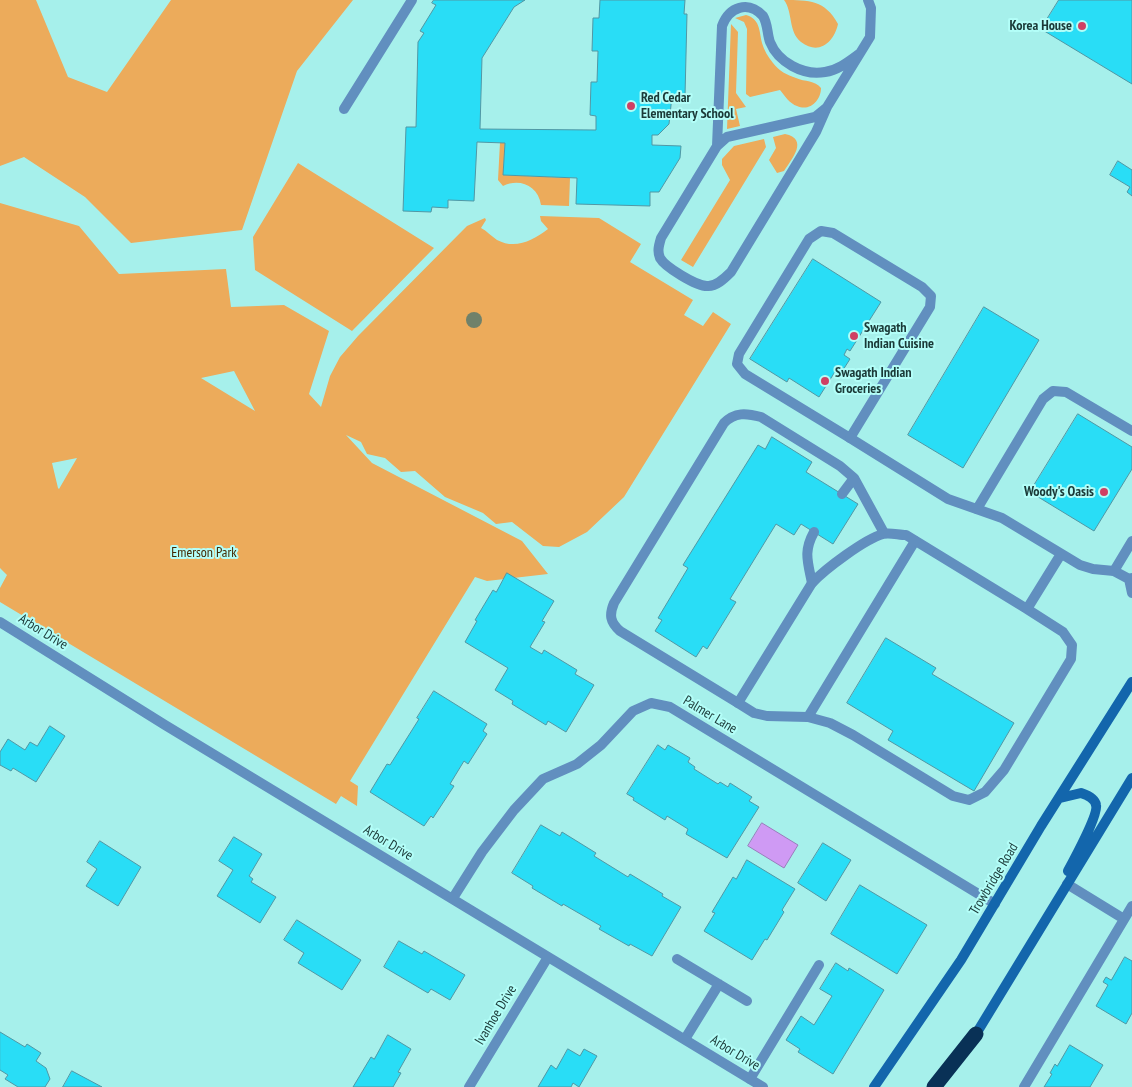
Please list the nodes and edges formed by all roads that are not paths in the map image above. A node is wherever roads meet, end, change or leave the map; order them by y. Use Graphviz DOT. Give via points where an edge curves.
graph roads {
  1 [pos="412,0"];
  2 [pos="868,0"];
  3 [pos="859,54"];
  4 [pos="827,107"];
  5 [pos="344,109"];
  6 [pos="717,146"];
  7 [pos="1132,431"];
  8 [pos="850,438"];
  9 [pos="854,478"];
  10 [pos="842,494"];
  11 [pos="977,509"];
  12 [pos="814,532"];
  13 [pos="884,533"];
  14 [pos="915,541"];
  15 [pos="1132,542"];
  16 [pos="1061,554"];
  17 [pos="1114,570"];
  18 [pos="1130,578"];
  19 [pos="812,583"];
  20 [pos="1132,593"];
  21 [pos="1027,609"];
  22 [pos="0,622"];
  23 [pos="1132,682"];
  24 [pos="738,704"];
  25 [pos="808,716"];
  26 [pos="1132,778"];
  27 [pos="1060,798"];
  28 [pos="1067,884"];
  29 [pos="453,898"];
  30 [pos="995,904"];
  31 [pos="1132,906"];
  32 [pos="1046,917"];
  33 [pos="1124,920"];
  34 [pos="548,957"];
  35 [pos="677,959"];
  36 [pos="819,965"];
  37 [pos="719,984"];
  38 [pos="747,1001"];
  39 [pos="976,1034"];
  40 [pos="685,1039"];
  41 [pos="750,1079"];
  42 [pos="469,1087"];
  43 [pos="763,1087"];
  44 [pos="874,1087"];
  45 [pos="934,1087"];
  46 [pos="944,1087"];
  47 [pos="1024,1087"];
  1 -- 5 [label="street"];
  2 -- 3 [label="street" via="871,8 870,37"];
  3 -- 4 [label="street"];
  3 -- 6 [label="street" via="842,66 824,72 787,64 770,42 764,18 757,10 750,6 736,7 726,16 722,26"];
  4 -- 6 [label="street" via="815,117 727,137"];
  4 -- 6 [label="street" via="816,132 731,272 709,287 695,283 664,264 658,248"];
  7 -- 11 [label="street" via="1066,392 1053,391 1043,399"];
  8 -- 8 [label="street" via="930,307 931,296 922,287 833,234 821,231 808,239 739,354 737,364 745,374"];
  8 -- 11 [label="street" via="948,499"];
  9 -- 10 [label="street"];
  9 -- 13 [label="street"];
  9 -- 24 [label="street" via="760,417 746,413 732,416 614,603 610,613 612,624 620,631"];
  11 -- 16 [label="street" via="1002,518"];
  12 -- 19 [label="street" via="807,552"];
  13 -- 14 [label="street" via="906,535"];
  13 -- 19 [label="street" via="824,571"];
  14 -- 21 [label="street"];
  14 -- 25 [label="street"];
  15 -- 17 [label="street"];
  16 -- 17 [label="street" via="1086,567"];
  16 -- 21 [label="street"];
  17 -- 18 [label="street"];
  18 -- 20 [label="street"];
  19 -- 24 [label="street"];
  21 -- 25 [label="street" via="1063,632 1072,645 1071,658 1004,770 984,792 969,800 953,796 854,734"];
  22 -- 29 [label="street, Arbor Drive"];
  23 -- 27 [label="street, Trowbridge Road"];
  24 -- 25 [label="street" via="767,716"];
  26 -- 28 [label="street"];
  27 -- 30 [label="street, Trowbridge Road"];
  27 -- 32 [label="street" via="1081,793 1094,800 1097,810"];
  28 -- 32 [label="street"];
  28 -- 33 [label="street"];
  29 -- 30 [label="street, Palmer Lane" via="482,852 543,779 576,764 601,745 633,711 651,703 670,707"];
  29 -- 34 [label="street, Arbor Drive"];
  30 -- 44 [label="street, Trowbridge Road" via="961,960"];
  31 -- 33 [label="street"];
  32 -- 39 [label="street"];
  33 -- 47 [label="street"];
  34 -- 40 [label="street, Arbor Drive"];
  34 -- 42 [label="street, Ivanhoe Drive"];
  35 -- 37 [label="street"];
  36 -- 41 [label="street"];
  37 -- 38 [label="street"];
  37 -- 40 [label="street"];
  39 -- 45 [label="highway"];
  39 -- 46 [label="highway"];
  40 -- 41 [label="street, Arbor Drive"];
  41 -- 43 [label="street, Arbor Drive"];
}
